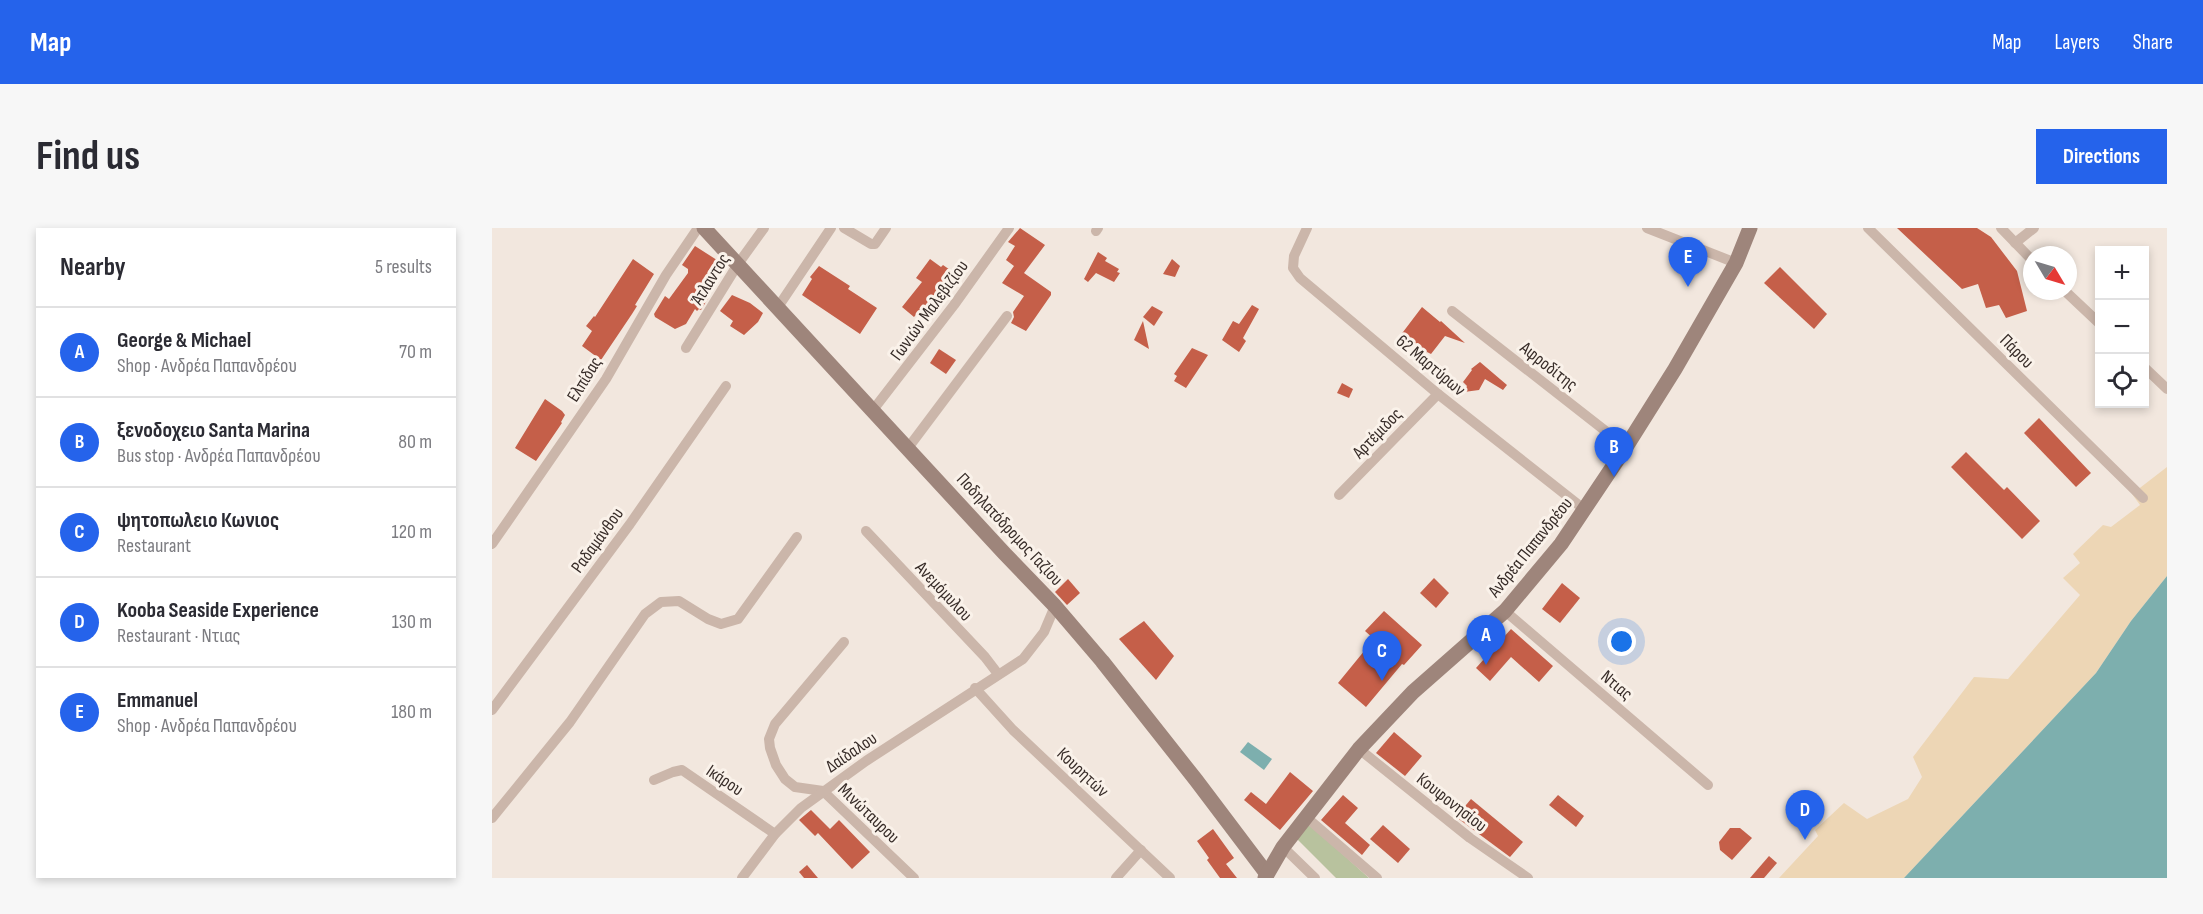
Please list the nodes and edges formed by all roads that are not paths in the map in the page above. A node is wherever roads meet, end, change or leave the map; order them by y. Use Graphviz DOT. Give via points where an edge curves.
graph roads {
  1 [pos="698,228"];
  2 [pos="704,228"];
  3 [pos="764,228"];
  4 [pos="831,228"];
  5 [pos="844,228"];
  6 [pos="886,228"];
  7 [pos="1009,228"];
  8 [pos="1307,228"];
  9 [pos="1647,228"];
  10 [pos="1750,228"];
  11 [pos="1868,228"];
  12 [pos="2001,228"];
  13 [pos="2034,228"];
  14 [pos="2015,243"];
  15 [pos="2023,251"];
  16 [pos="1736,263"];
  17 [pos="738,264"];
  18 [pos="2075,300"];
  19 [pos="778,307"];
  20 [pos="1452,311"];
  21 [pos="1007,316"];
  22 [pos="2095,319"];
  23 [pos="686,348"];
  24 [pos="2149,371"];
  25 [pos="726,386"];
  26 [pos="2167,389"];
  27 [pos="1438,394"];
  28 [pos="873,410"];
  29 [pos="1626,447"];
  30 [pos="909,448"];
  31 [pos="1339,495"];
  32 [pos="2143,498"];
  33 [pos="1585,510"];
  34 [pos="866,531"];
  35 [pos="797,537"];
  36 [pos="492,544"];
  37 [pos="1055,606"];
  38 [pos="1504,611"];
  39 [pos="844,642"];
  40 [pos="998,674"];
  41 [pos="975,688"];
  42 [pos="492,710"];
  43 [pos="1359,749"];
  44 [pos="654,780"];
  45 [pos="1708,785"];
  46 [pos="823,791"];
  47 [pos="1306,817"];
  48 [pos="492,818"];
  49 [pos="775,834"];
  50 [pos="1283,847"];
  51 [pos="1141,850"];
  52 [pos="1266,876"];
  53 [pos="742,878"];
  54 [pos="914,878"];
  55 [pos="1116,878"];
  56 [pos="1170,878"];
  57 [pos="1315,878"];
  58 [pos="1377,878"];
  59 [pos="1528,878"];
  1 -- 36 [label="street, Ελπίδας" via="606,379"];
  2 -- 17 [label="street, Ποδηλατόδρομος Γαζίου"];
  3 -- 17 [label="street, Άτλαντος"];
  4 -- 19 [label="street"];
  5 -- 6 [label="street" via="875,244"];
  7 -- 28 [label="street, Γωνιών Μαλεβιζίου"];
  8 -- 27 [label="street, 62 Μαρτύρων" via="1294,256 1293,268 1299,278"];
  9 -- 16 [label="street"];
  10 -- 16 [label="street, Ανδρέα Παπανδρέου"];
  11 -- 32 [label="street, Πάρου"];
  12 -- 14 [label="street"];
  13 -- 14 [label="street"];
  14 -- 15 [label="street"];
  16 -- 29 [label="street, Ανδρέα Παπανδρέου"];
  17 -- 19 [label="street, Ποδηλατόδρομος Γαζίου"];
  17 -- 23 [label="street, Άτλαντος"];
  18 -- 22 [label="street"];
  19 -- 28 [label="street, Ποδηλατόδρομος Γαζίου"];
  20 -- 29 [label="street, Αφροδίτης"];
  21 -- 30 [label="street"];
  24 -- 26 [label="street"];
  25 -- 42 [label="street, Ραδαμάνθου"];
  27 -- 31 [label="street, Αρτέμιδος"];
  27 -- 33 [label="street, 62 Μαρτύρων"];
  28 -- 30 [label="street, Ποδηλατόδρομος Γαζίου"];
  29 -- 33 [label="street, Ανδρέα Παπανδρέου"];
  30 -- 37 [label="street, Ποδηλατόδρομος Γαζίου"];
  33 -- 38 [label="street, Ανδρέα Παπανδρέου" via="1546,564"];
  34 -- 40 [label="street, Ανεμόμυλου"];
  35 -- 48 [label="street" via="738,619 721,624 679,601 661,602 645,614 570,722"];
  37 -- 40 [label="street, Δαίδαλου" via="1030,652"];
  37 -- 52 [label="street, Ποδηλατόδρομος Γαζίου" via="1182,762"];
  38 -- 43 [label="street, Ανδρέα Παπανδρέου" via="1419,686"];
  38 -- 45 [label="street, Ντιας"];
  39 -- 46 [label="street, Μινώταυρου" via="781,715 769,739 772,757 785,779 795,788"];
  40 -- 41 [label="street, Δαίδαλου"];
  41 -- 46 [label="street, Δαίδαλου"];
  41 -- 51 [label="street, Κουρητών" via="1013,730"];
  43 -- 47 [label="street, Ανδρέα Παπανδρέου"];
  43 -- 59 [label="street, Κουφονησίου" via="1470,838"];
  44 -- 49 [label="street, Ικάρου" via="682,770"];
  46 -- 49 [label="street, Δαίδαλου"];
  46 -- 54 [label="street, Μινώταυρου"];
  47 -- 50 [label="street, Ανδρέα Παπανδρέου"];
  47 -- 58 [label="street"];
  49 -- 53 [label="street, Δαίδαλου"];
  50 -- 52 [label="street, Ανδρέα Παπανδρέου"];
  50 -- 57 [label="street"];
  51 -- 55 [label="street"];
  51 -- 56 [label="street, Κουρητών"];
}
